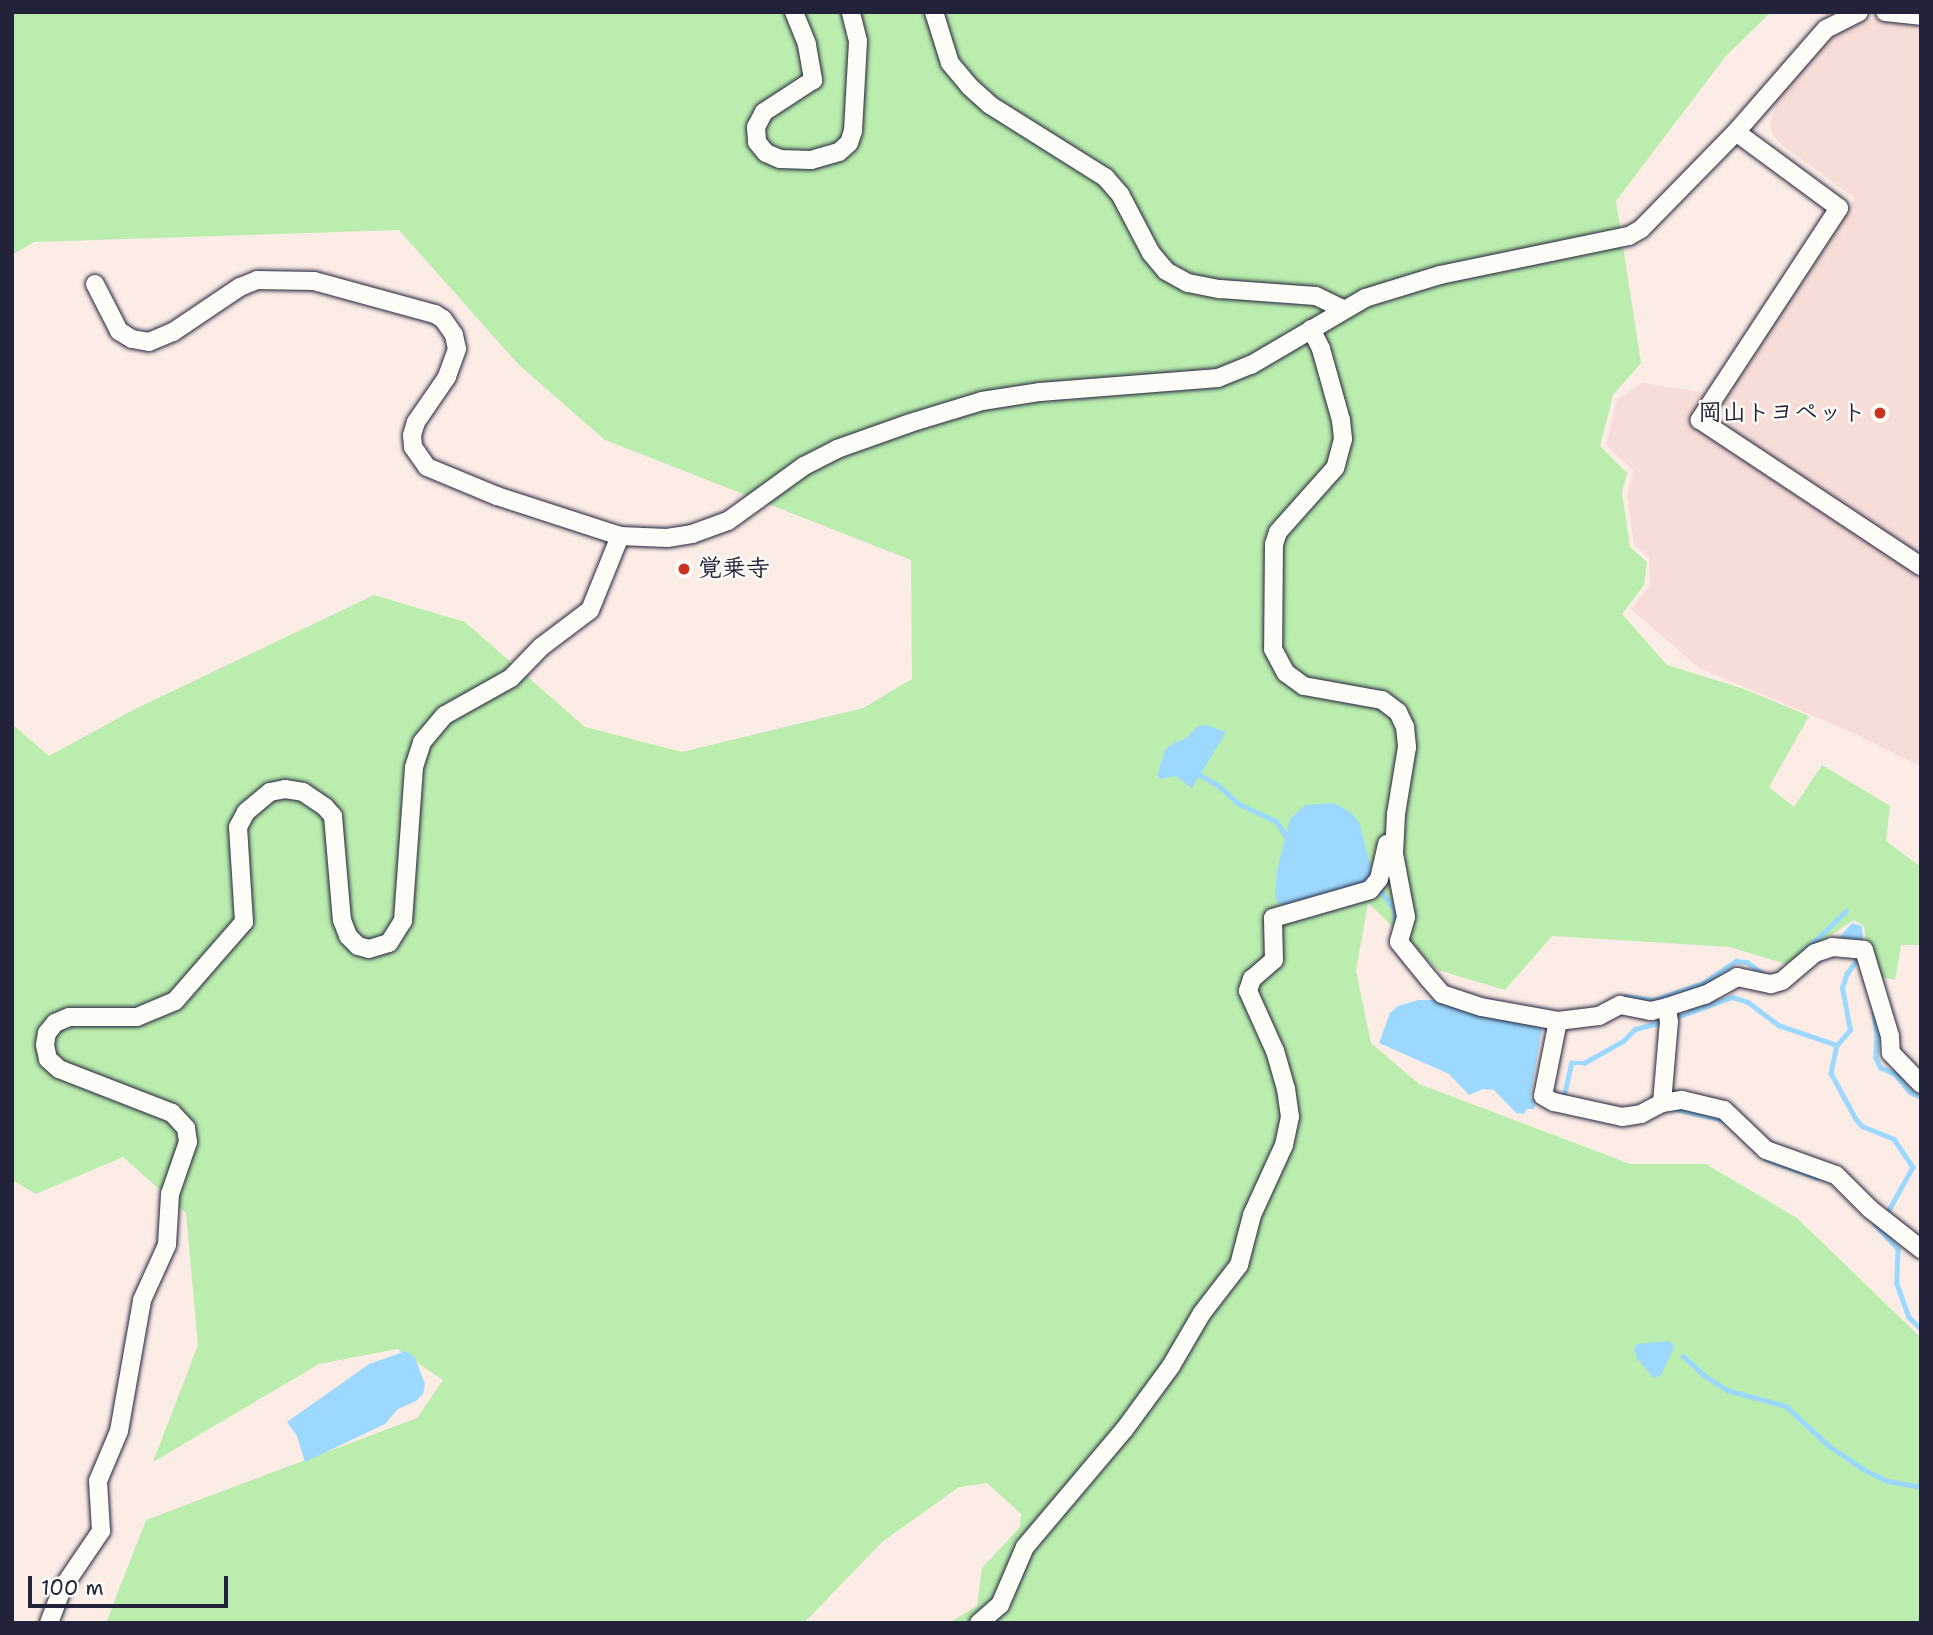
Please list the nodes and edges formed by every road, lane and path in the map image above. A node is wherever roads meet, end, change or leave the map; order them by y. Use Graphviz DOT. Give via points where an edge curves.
graph roads {
  1 [pos="794,12"];
  2 [pos="851,12"];
  3 [pos="934,12"];
  4 [pos="1858,12"];
  5 [pos="1885,12"];
  6 [pos="1921,16"];
  7 [pos="1736,132"];
  8 [pos="95,284"];
  9 [pos="1343,309"];
  10 [pos="1311,329"];
  11 [pos="620,536"];
  12 [pos="1921,566"];
  13 [pos="1396,814"];
  14 [pos="1667,1007"];
  15 [pos="1558,1021"];
  16 [pos="1921,1084"];
  17 [pos="1662,1102"];
  18 [pos="1921,1249"];
  19 [pos="50,1623"];
  20 [pos="979,1623"];
  1 -- 2 [label="street" via="807,44 813,80 764,112 756,127 757,142 780,159 811,160 839,152 853,131 858,41"];
  3 -- 9 [label="street" via="950,63 969,86 990,105 1105,177 1166,271 1188,283 1316,296"];
  4 -- 7 [label="street" via="1826,29"];
  5 -- 6 [label="street"];
  7 -- 9 [label="street" via="1629,236 1440,275"];
  7 -- 12 [label="street" via="1839,208 1700,420"];
  8 -- 11 [label="street" via="119,331 149,342 257,281 314,281 435,314 454,335 457,349 447,377 416,422 412,435 419,458 439,473 497,496"];
  9 -- 10 [label="street"];
  10 -- 11 [label="street" via="1251,365 1218,378 982,401 837,449 804,466 728,522 667,538"];
  10 -- 13 [label="street" via="1321,349 1343,439 1335,468 1278,532 1274,544 1273,649 1286,673 1304,686 1382,700 1398,712 1407,747"];
  11 -- 19 [label="street" via="590,610 541,647 511,678 445,715 422,742 414,767 403,921 390,943 369,949 348,936 342,920 333,816 303,792 270,792 246,812 238,827 244,922 175,1001 137,1017 69,1017 47,1033 48,1059 59,1069 172,1113 186,1128 188,1142 170,1194 167,1245 142,1300 120,1431 98,1481 101,1531 63,1587"];
  13 -- 15 [label="street" via="1394,854 1406,917 1399,942 1442,994 1522,1017"];
  13 -- 20 [label="street" via="1388,818 1386,859 1375,884 1273,918 1274,960 1252,979 1248,990 1275,1051 1290,1117 1284,1145 1252,1215 1239,1265 1124,1430 1032,1537 1000,1605"];
  14 -- 15 [label="street" via="1651,1011 1620,1005 1599,1016"];
  14 -- 16 [label="street" via="1705,995 1737,977 1771,984 1783,981 1815,953 1832,947 1860,949 1878,991 1891,1053"];
  14 -- 17 [label="street"];
  15 -- 17 [label="street" via="1543,1096 1622,1117 1641,1114"];
  17 -- 18 [label="street" via="1682,1100 1724,1110 1766,1150 1836,1175"];
}
